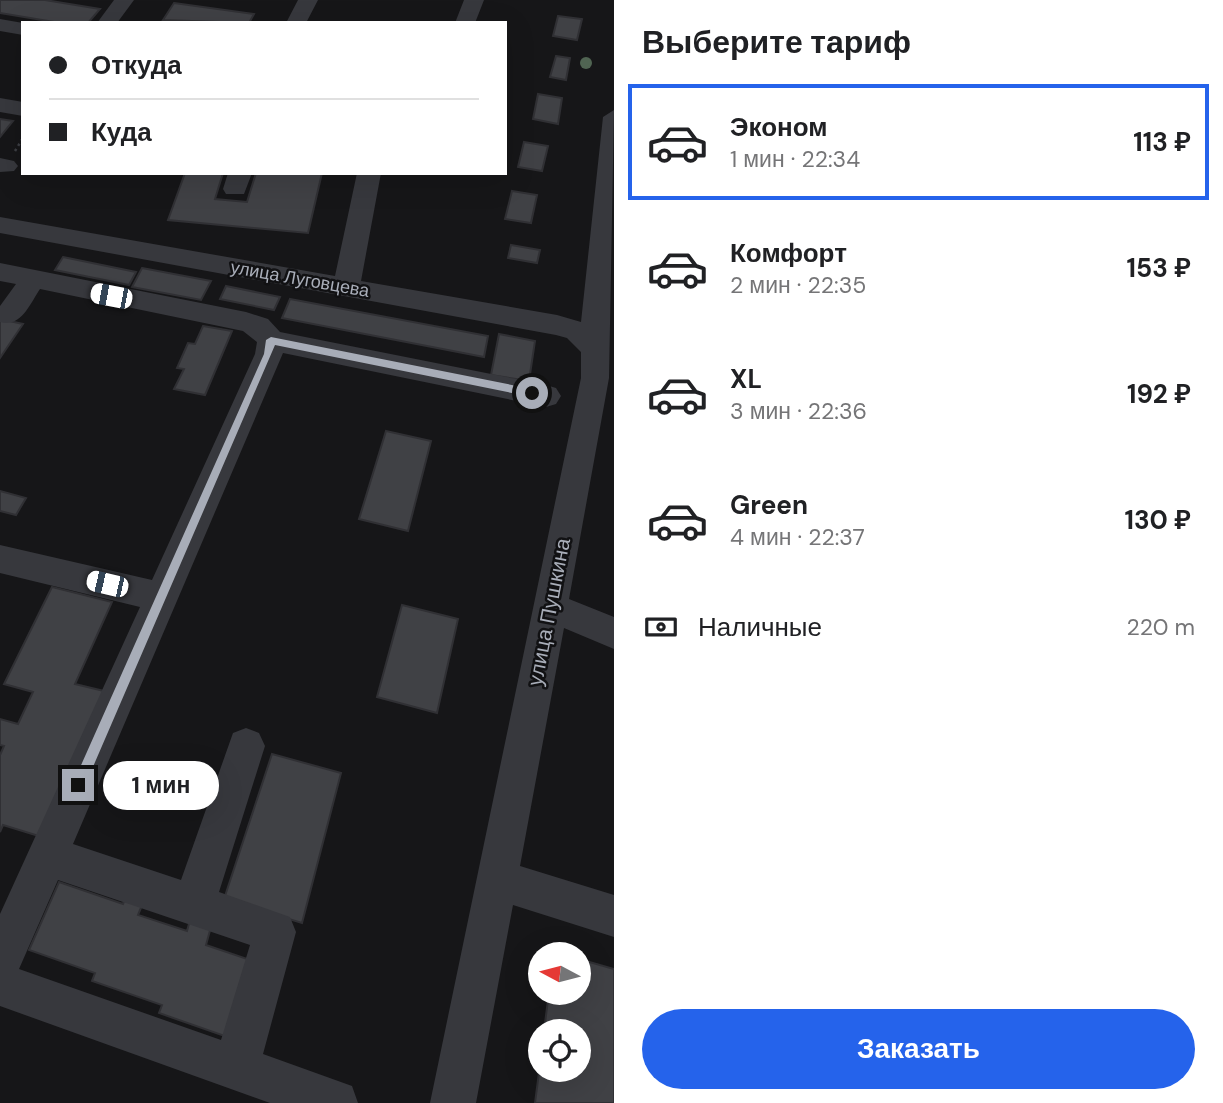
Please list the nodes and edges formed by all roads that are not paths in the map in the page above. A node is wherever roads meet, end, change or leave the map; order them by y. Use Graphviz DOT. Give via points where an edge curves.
graph roads {
  1 [pos="124,0"];
  2 [pos="308,0"];
  3 [pos="474,0"];
  4 [pos="108,21"];
  5 [pos="297,21"];
  6 [pos="466,21"];
  7 [pos="12,27"];
  8 [pos="0,43"];
  9 [pos="0,105"];
  10 [pos="21,109"];
  11 [pos="614,117"];
  12 [pos="369,175"];
  13 [pos="0,225"];
  14 [pos="608,245"];
  15 [pos="0,272"];
  16 [pos="32,281"];
  17 [pos="346,287"];
  18 [pos="8,315"];
  19 [pos="271,340"];
  20 [pos="601,369"];
  21 [pos="546,396"];
  22 [pos="0,559"];
  23 [pos="160,597"];
  24 [pos="550,607"];
  25 [pos="614,633"];
  26 [pos="246,746"];
  27 [pos="47,856"];
  28 [pos="496,879"];
  29 [pos="194,904"];
  30 [pos="614,916"];
  31 [pos="0,963"];
  32 [pos="0,984"];
  33 [pos="236,1068"];
  34 [pos="335,1103"];
  35 [pos="453,1103"];
  1 -- 4 [label="street"];
  2 -- 5 [label="street"];
  3 -- 6 [label="street"];
  7 -- 8 [label="street"];
  9 -- 10 [label="street"];
  11 -- 14 [label="street, улица Пушкина"];
  12 -- 17 [label="street"];
  13 -- 17 [label="street, улица Луговцева"];
  14 -- 20 [label="street, улица Пушкина"];
  15 -- 16 [label="street"];
  16 -- 18 [label="street"];
  16 -- 19 [label="street" via="246,322 258,326"];
  17 -- 20 [label="street, улица Луговцева" via="577,331"];
  19 -- 21 [label="street"];
  19 -- 23 [label="street" via="269,354"];
  20 -- 24 [label="street, улица Пушкина"];
  22 -- 23 [label="street"];
  23 -- 27 [label="street"];
  24 -- 25 [label="street"];
  24 -- 28 [label="street, улица Пушкина"];
  26 -- 29 [label="street"];
  27 -- 29 [label="street"];
  27 -- 31 [label="street"];
  28 -- 30 [label="street"];
  28 -- 35 [label="street, улица Пушкина"];
  29 -- 33 [label="street" via="275,932"];
  32 -- 33 [label="street"];
  33 -- 34 [label="street"];
}
